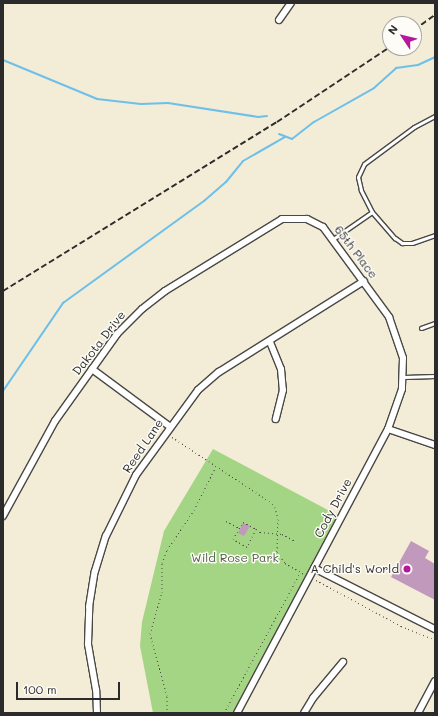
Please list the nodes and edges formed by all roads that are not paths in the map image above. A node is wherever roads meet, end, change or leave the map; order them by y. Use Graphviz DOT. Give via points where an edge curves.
graph roads {
  1 [pos="291,3"];
  2 [pos="279,20"];
  3 [pos="435,116"];
  4 [pos="372,212"];
  5 [pos="307,218"];
  6 [pos="435,235"];
  7 [pos="333,240"];
  8 [pos="364,281"];
  9 [pos="382,306"];
  10 [pos="435,323"];
  11 [pos="421,328"];
  12 [pos="270,342"];
  13 [pos="92,369"];
  14 [pos="435,376"];
  15 [pos="404,377"];
  16 [pos="276,419"];
  17 [pos="169,426"];
  18 [pos="388,429"];
  19 [pos="435,445"];
  20 [pos="3,516"];
  21 [pos="314,568"];
  22 [pos="435,629"];
  23 [pos="343,662"];
  24 [pos="435,681"];
  25 [pos="97,713"];
  26 [pos="237,713"];
  27 [pos="304,713"];
  28 [pos="418,713"];
  1 -- 2 [label="street"];
  3 -- 4 [label="lane" via="414,127 364,164 358,177"];
  4 -- 6 [label="lane" via="402,243 412,243"];
  4 -- 7 [label="lane"];
  5 -- 7 [label="street, 65th Place" via="323,227"];
  5 -- 13 [label="street, Dakota Drive" via="291,217 275,222 156,298 129,321"];
  7 -- 8 [label="street, 65th Place"];
  8 -- 9 [label="street, 65th Place"];
  8 -- 12 [label="street, Reed Lane"];
  9 -- 15 [label="street, Cody Drive" via="400,345"];
  10 -- 11 [label="lane"];
  12 -- 16 [label="street" via="281,369 283,390"];
  12 -- 17 [label="street, Reed Lane" via="219,372 198,390"];
  13 -- 17 [label="street"];
  13 -- 20 [label="street, Dakota Drive" via="55,421"];
  14 -- 15 [label="lane"];
  15 -- 18 [label="street, Cody Drive" via="399,402"];
  17 -- 25 [label="street, Reed Lane" via="118,508 95,571 89,607 88,644"];
  18 -- 19 [label="street"];
  18 -- 21 [label="street, Cody Drive"];
  21 -- 22 [label="street"];
  21 -- 26 [label="street, Cody Drive"];
  23 -- 27 [label="street"];
  24 -- 28 [label="street"];
}
